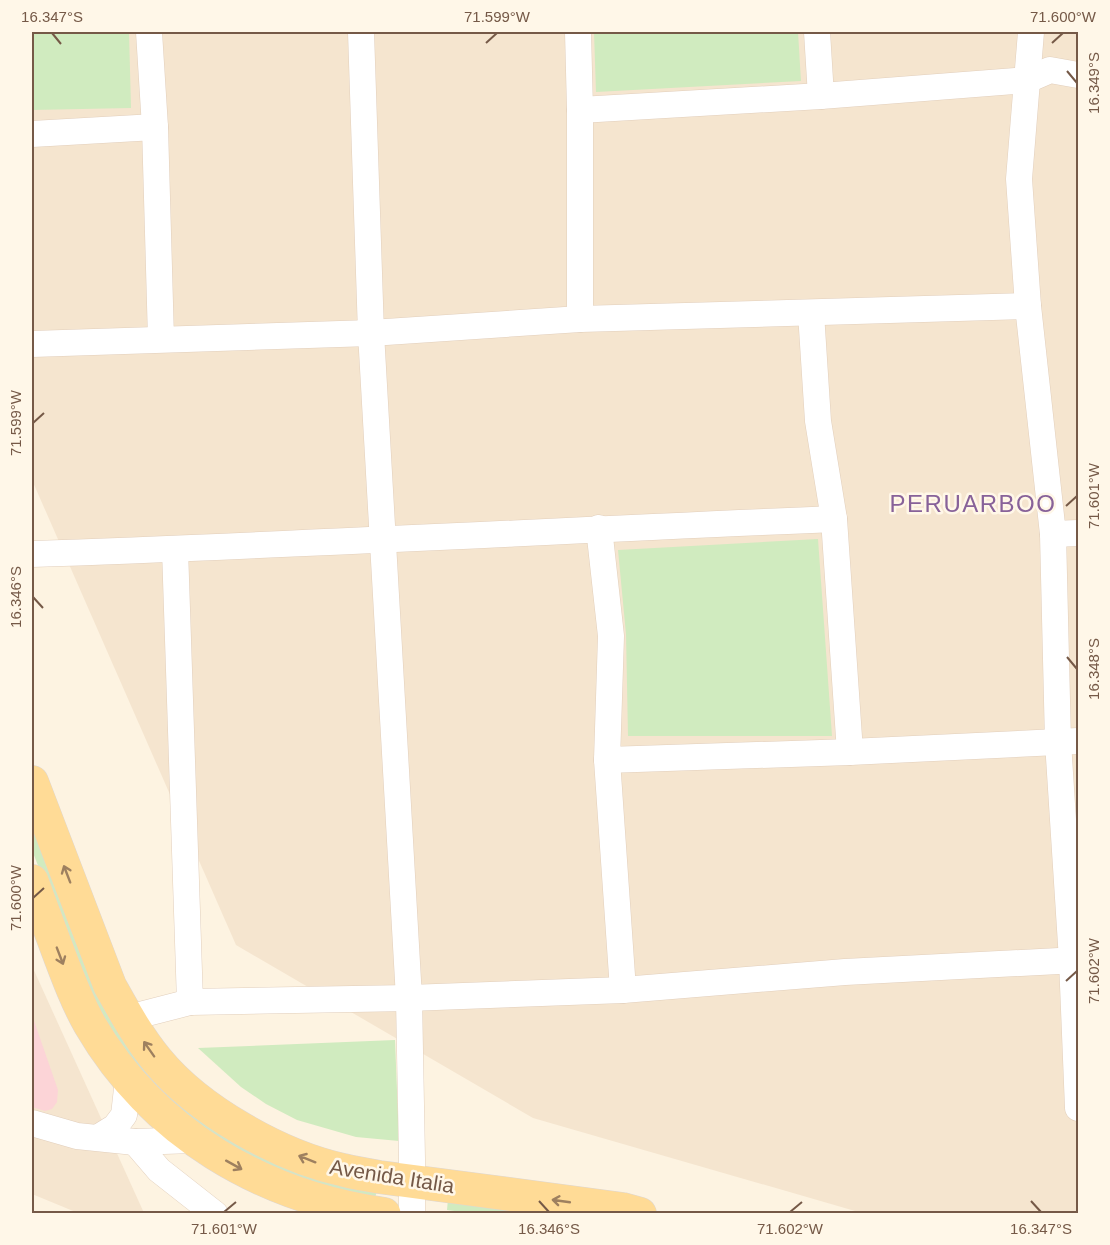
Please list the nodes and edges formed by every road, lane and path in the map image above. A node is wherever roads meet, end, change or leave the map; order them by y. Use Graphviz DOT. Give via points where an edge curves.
graph roads {
  1 [pos="149,32"];
  2 [pos="361,32"];
  3 [pos="578,32"];
  4 [pos="817,32"];
  5 [pos="1031,32"];
  6 [pos="1078,75"];
  7 [pos="1027,80"];
  8 [pos="821,96"];
  9 [pos="580,110"];
  10 [pos="154,127"];
  11 [pos="32,134"];
  12 [pos="1029,306"];
  13 [pos="811,313"];
  14 [pos="580,319"];
  15 [pos="371,333"];
  16 [pos="161,339"];
  17 [pos="32,344"];
  18 [pos="834,519"];
  19 [pos="599,528"];
  20 [pos="1078,533"];
  21 [pos="1053,534"];
  22 [pos="384,540"];
  23 [pos="175,549"];
  24 [pos="32,554"];
  25 [pos="1068,742"];
  26 [pos="850,752"];
  27 [pos="607,760"];
  28 [pos="32,782"];
  29 [pos="32,881"];
  30 [pos="1075,960"];
  31 [pos="623,990"];
  32 [pos="409,998"];
  33 [pos="190,1002"];
  34 [pos="128,1018"];
  35 [pos="128,1080"];
  36 [pos="1078,1108"];
  37 [pos="33,1124"];
  38 [pos="99,1137"];
  39 [pos="193,1140"];
  40 [pos="135,1142"];
  41 [pos="412,1181"];
  42 [pos="215,1214"];
  43 [pos="384,1214"];
  44 [pos="412,1214"];
  45 [pos="640,1214"];
  1 -- 10 [label="street"];
  2 -- 15 [label="street"];
  3 -- 9 [label="street"];
  4 -- 8 [label="street"];
  5 -- 7 [label="street"];
  6 -- 7 [label="street" via="1050,70"];
  7 -- 8 [label="street"];
  7 -- 12 [label="street" via="1019,179"];
  8 -- 9 [label="street"];
  9 -- 14 [label="street"];
  10 -- 11 [label="street"];
  10 -- 16 [label="street"];
  12 -- 13 [label="street"];
  12 -- 21 [label="street"];
  13 -- 14 [label="street"];
  13 -- 18 [label="street" via="818,421"];
  14 -- 15 [label="street"];
  15 -- 16 [label="street"];
  15 -- 22 [label="street"];
  16 -- 17 [label="street"];
  18 -- 19 [label="street"];
  18 -- 26 [label="street"];
  19 -- 22 [label="street"];
  19 -- 27 [label="street" via="611,636"];
  20 -- 21 [label="street"];
  21 -- 25 [label="street"];
  22 -- 23 [label="street"];
  22 -- 32 [label="street"];
  23 -- 24 [label="street"];
  23 -- 33 [label="street"];
  25 -- 26 [label="street"];
  25 -- 30 [label="street"];
  26 -- 27 [label="street"];
  27 -- 31 [label="street"];
  34 -- 28 [label="main road, Avenida Italia, one-way" via="110,986"];
  29 -- 35 [label="main road, Avenida Italia, one-way" via="76,998"];
  30 -- 31 [label="street" via="845,972"];
  30 -- 36 [label="street"];
  31 -- 32 [label="street"];
  32 -- 33 [label="street"];
  32 -- 41 [label="street"];
  33 -- 34 [label="street"];
  41 -- 34 [label="main road, Avenida Italia, one-way" via="323,1165 244,1130 182,1085 156,1059"];
  35 -- 38 [label="street" via="124,1115 115,1127"];
  35 -- 39 [label="main road, Avenida Italia"];
  37 -- 38 [label="street" via="77,1136"];
  38 -- 40 [label="street"];
  39 -- 40 [label="street"];
  39 -- 43 [label="main road, Avenida Italia, one-way" via="281,1188"];
  40 -- 42 [label="street" via="159,1170"];
  41 -- 44 [label="street"];
  45 -- 41 [label="main road, Avenida Italia, one-way"];
}
